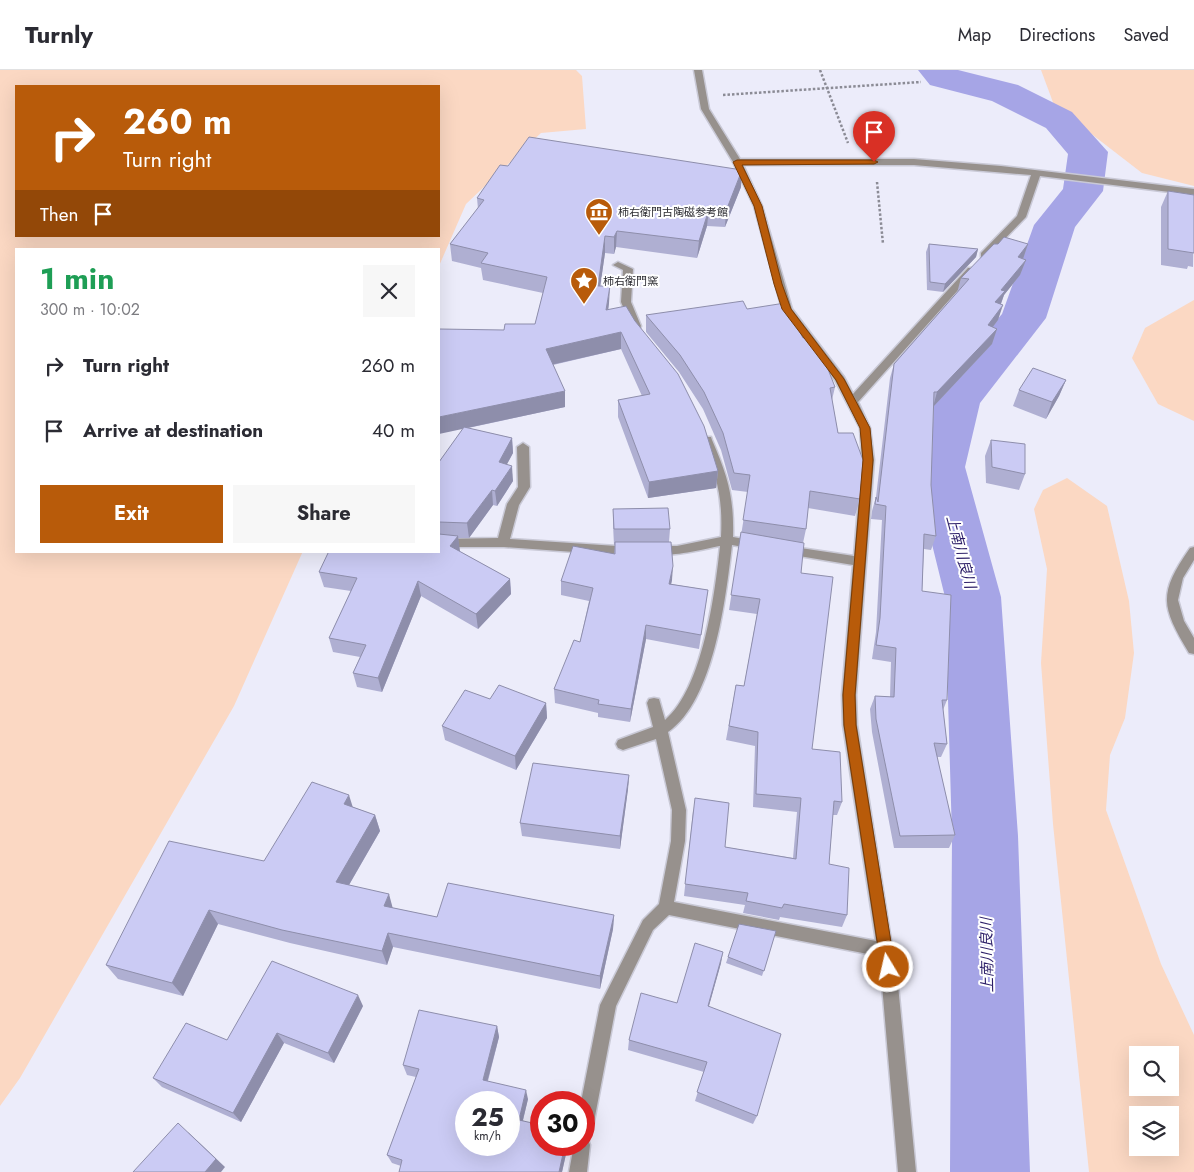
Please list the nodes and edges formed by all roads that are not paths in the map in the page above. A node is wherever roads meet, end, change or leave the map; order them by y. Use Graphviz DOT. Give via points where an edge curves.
graph roads {
  1 [pos="698,70"];
  2 [pos="737,162"];
  3 [pos="1036,174"];
  4 [pos="1194,192"];
  5 [pos="618,265"];
  6 [pos="646,339"];
  7 [pos="852,402"];
  8 [pos="704,432"];
  9 [pos="523,447"];
  10 [pos="726,540"];
  11 [pos="440,542"];
  12 [pos="503,543"];
  13 [pos="1194,551"];
  14 [pos="862,562"];
  15 [pos="1194,649"];
  16 [pos="654,703"];
  17 [pos="661,730"];
  18 [pos="623,744"];
  19 [pos="666,907"];
  20 [pos="885,950"];
  21 [pos="592,1091"];
  22 [pos="580,1156"];
  23 [pos="578,1172"];
  24 [pos="907,1172"];
  1 -- 2 [label="street" via="705,109"];
  2 -- 3 [label="street" via="914,162"];
  2 -- 7 [label="street" via="758,206 787,309 840,379"];
  3 -- 4 [label="street"];
  3 -- 7 [label="street" via="1021,217"];
  5 -- 6 [label="street" via="628,269 626,302 634,324"];
  7 -- 14 [label="street" via="865,428 868,460"];
  8 -- 10 [label="street" via="726,493"];
  9 -- 12 [label="street" via="524,487 513,504"];
  10 -- 12 [label="street" via="677,550 632,551"];
  10 -- 14 [label="street"];
  10 -- 17 [label="street" via="718,610 700,679 690,701 677,718"];
  11 -- 12 [label="street" via="453,545"];
  13 -- 15 [label="street" via="1176,576 1171,598 1179,626"];
  14 -- 20 [label="street" via="849,695 850,725"];
  16 -- 17 [label="street"];
  17 -- 18 [label="street"];
  17 -- 19 [label="street" via="679,810 678,841"];
  19 -- 20 [label="street"];
  19 -- 21 [label="street" via="648,925 608,1005"];
  20 -- 24 [label="street" via="903,1102"];
  22 -- 23 [label="street"];
}
